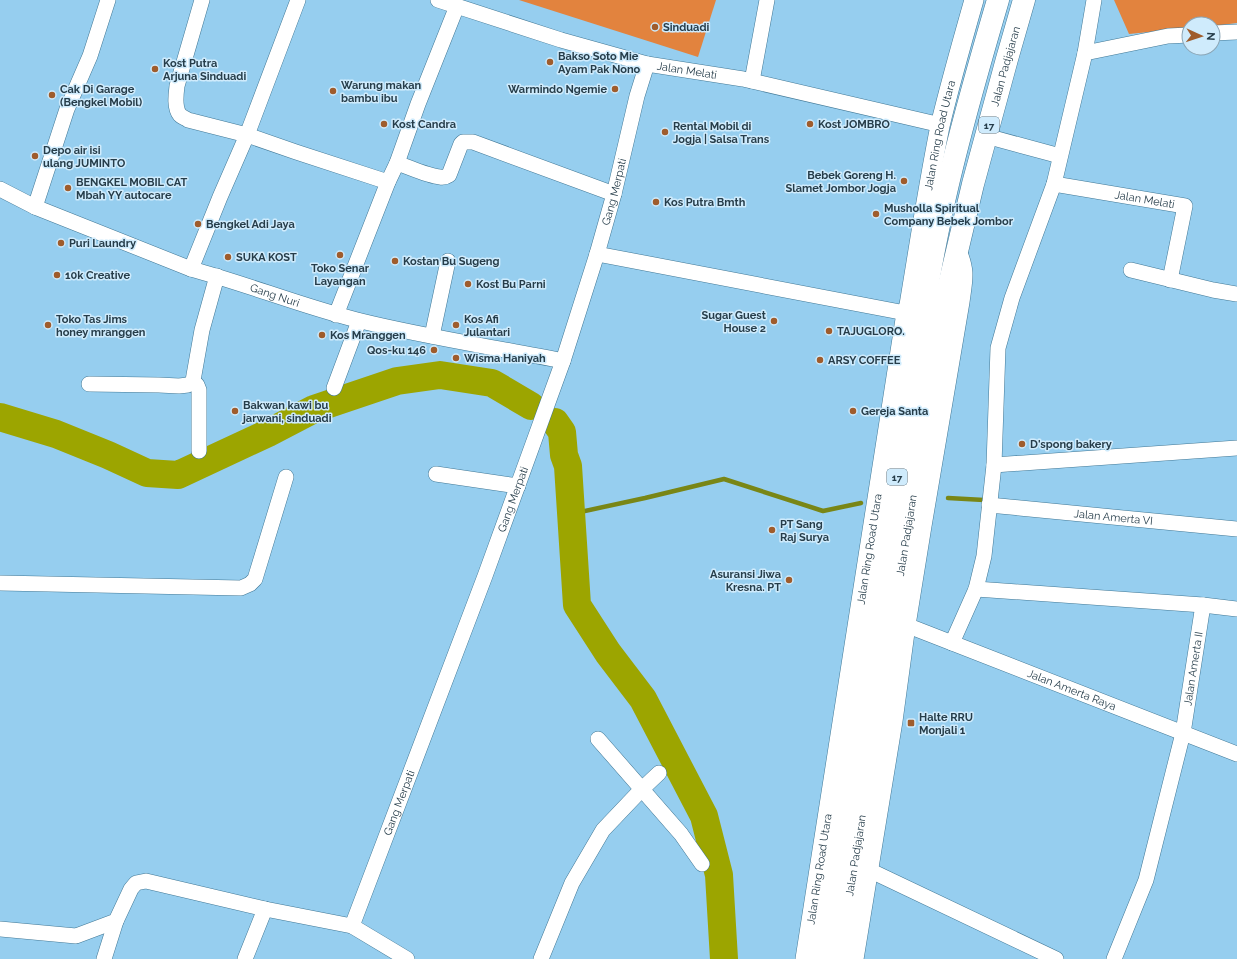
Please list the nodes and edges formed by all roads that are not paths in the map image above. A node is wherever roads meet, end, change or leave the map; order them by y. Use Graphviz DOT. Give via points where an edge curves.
graph roads {
  1 [pos="108,0"];
  2 [pos="202,0"];
  3 [pos="298,0"];
  4 [pos="767,0"];
  5 [pos="974,0"];
  6 [pos="998,0"];
  7 [pos="1024,0"];
  8 [pos="1094,0"];
  9 [pos="445,2"];
  10 [pos="1237,32"];
  11 [pos="1221,33"];
  12 [pos="1181,35"];
  13 [pos="1085,53"];
  14 [pos="647,64"];
  15 [pos="752,81"];
  16 [pos="941,125"];
  17 [pos="247,135"];
  18 [pos="986,136"];
  19 [pos="1060,156"];
  20 [pos="397,163"];
  21 [pos="388,182"];
  22 [pos="1054,184"];
  23 [pos="0,189"];
  24 [pos="614,194"];
  25 [pos="35,207"];
  26 [pos="957,250"];
  27 [pos="597,254"];
  28 [pos="448,261"];
  29 [pos="191,269"];
  30 [pos="1131,270"];
  31 [pos="217,276"];
  32 [pos="1170,280"];
  33 [pos="1237,294"];
  34 [pos="336,315"];
  35 [pos="914,315"];
  36 [pos="359,321"];
  37 [pos="432,336"];
  38 [pos="563,362"];
  39 [pos="193,381"];
  40 [pos="89,384"];
  41 [pos="334,388"];
  42 [pos="1237,448"];
  43 [pos="199,451"];
  44 [pos="994,465"];
  45 [pos="436,474"];
  46 [pos="286,477"];
  47 [pos="518,486"];
  48 [pos="990,506"];
  49 [pos="1237,529"];
  50 [pos="0,583"];
  51 [pos="976,589"];
  52 [pos="1203,605"];
  53 [pos="1237,608"];
  54 [pos="906,624"];
  55 [pos="952,643"];
  56 [pos="1183,733"];
  57 [pos="598,739"];
  58 [pos="1237,754"];
  59 [pos="659,773"];
  60 [pos="641,790"];
  61 [pos="702,864"];
  62 [pos="869,870"];
  63 [pos="265,909"];
  64 [pos="116,921"];
  65 [pos="352,926"];
  66 [pos="0,929"];
  67 [pos="814,951"];
  68 [pos="104,959"];
  69 [pos="245,959"];
  70 [pos="407,959"];
  71 [pos="541,959"];
  72 [pos="839,959"];
  73 [pos="854,959"];
  74 [pos="1056,959"];
  75 [pos="1114,959"];
  1 -- 25 [label="street" via="90,56 67,109"];
  2 -- 17 [label="street" via="177,86 177,109 180,115 188,120"];
  3 -- 17 [label="street"];
  4 -- 15 [label="street"];
  5 -- 16 [label="street, Jalan Ring Road Utara"];
  6 -- 35 [label="highway, Jalan Padjajaran / 17"];
  7 -- 18 [label="highway, Jalan Padjajaran / 17"];
  8 -- 13 [label="street"];
  9 -- 14 [label="street, Jalan Melati" via="561,40"];
  9 -- 20 [label="street" via="418,104"];
  10 -- 11 [label="street"];
  12 -- 13 [label="street"];
  13 -- 19 [label="street"];
  14 -- 15 [label="street, Jalan Melati"];
  14 -- 24 [label="street, Gang Merpati"];
  15 -- 16 [label="street, Jalan Melati"];
  16 -- 35 [label="street, Jalan Ring Road Utara" via="910,298"];
  17 -- 21 [label="street"];
  17 -- 29 [label="street"];
  18 -- 19 [label="street"];
  18 -- 26 [label="highway, Jalan Padjajaran / 17"];
  19 -- 22 [label="street"];
  20 -- 21 [label="street"];
  20 -- 24 [label="street" via="441,178 446,177 461,144 473,142"];
  21 -- 34 [label="street"];
  22 -- 32 [label="street, Jalan Melati" via="1186,206"];
  22 -- 44 [label="street" via="1012,298 998,348"];
  23 -- 25 [label="street, Gang Nuri"];
  24 -- 27 [label="street, Gang Merpati"];
  25 -- 29 [label="street, Gang Nuri"];
  26 -- 54 [label="street" via="964,273"];
  26 -- 72 [label="highway, Jalan Padjajaran / 17" via="939,331"];
  27 -- 35 [label="street"];
  27 -- 38 [label="street, Gang Merpati"];
  28 -- 37 [label="street"];
  29 -- 31 [label="street, Gang Nuri"];
  30 -- 32 [label="street"];
  31 -- 34 [label="street, Gang Nuri"];
  31 -- 39 [label="street" via="202,330"];
  32 -- 33 [label="street"];
  34 -- 36 [label="street, Gang Nuri"];
  35 -- 67 [label="highway, Jalan Padjajaran / 17"];
  36 -- 37 [label="street, Gang Nuri"];
  36 -- 41 [label="street"];
  37 -- 38 [label="street, Gang Nuri"];
  38 -- 47 [label="street, Gang Merpati"];
  39 -- 40 [label="street" via="180,386"];
  39 -- 43 [label="street" via="199,390"];
  42 -- 44 [label="street"];
  44 -- 48 [label="street"];
  45 -- 47 [label="street"];
  46 -- 50 [label="street" via="255,579 241,588"];
  47 -- 65 [label="street, Gang Merpati"];
  48 -- 49 [label="street, Jalan Amerta VI"];
  48 -- 51 [label="street" via="984,556"];
  51 -- 52 [label="street"];
  51 -- 55 [label="street"];
  52 -- 53 [label="street"];
  52 -- 56 [label="street, Jalan Amerta II"];
  54 -- 55 [label="street, Jalan Amerta Raya"];
  54 -- 62 [label="street"];
  55 -- 56 [label="street, Jalan Amerta Raya"];
  56 -- 58 [label="street, Jalan Amerta Raya"];
  56 -- 75 [label="street, Jalan Amerta II" via="1146,880"];
  57 -- 60 [label="street"];
  59 -- 60 [label="street"];
  60 -- 61 [label="street" via="680,834"];
  60 -- 71 [label="street" via="603,830 583,863 572,883"];
  62 -- 73 [label="street"];
  62 -- 74 [label="street"];
  63 -- 64 [label="street" via="146,881 136,883 131,888"];
  63 -- 65 [label="street"];
  63 -- 69 [label="street"];
  64 -- 66 [label="street" via="76,936"];
  64 -- 68 [label="street"];
  65 -- 70 [label="street"];
}
